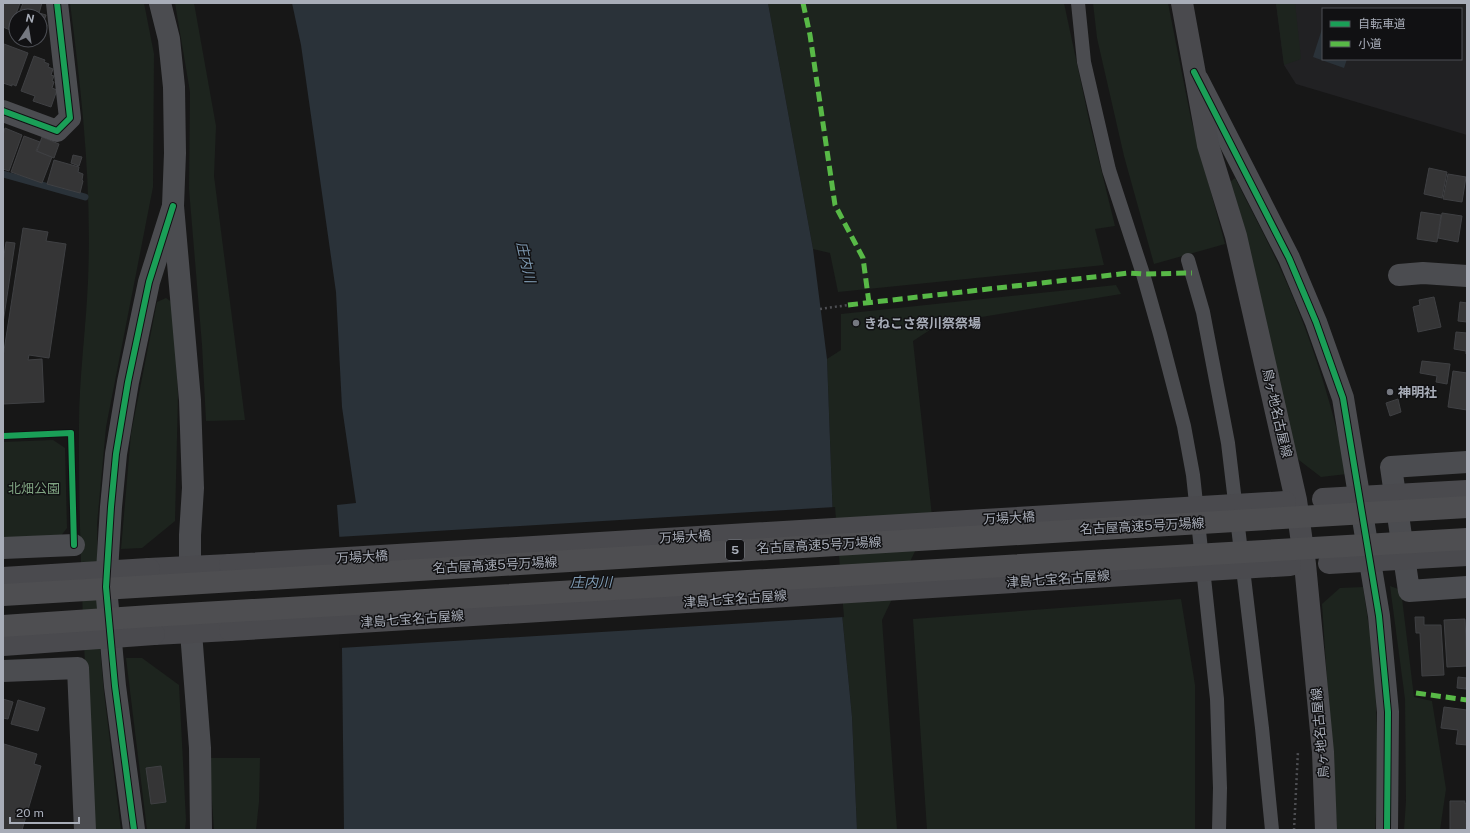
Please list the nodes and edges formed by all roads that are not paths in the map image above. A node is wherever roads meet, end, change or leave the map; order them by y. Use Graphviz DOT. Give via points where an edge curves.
graph roads {
  1 [pos="57,3"];
  2 [pos="160,3"];
  3 [pos="1078,3"];
  4 [pos="1182,3"];
  5 [pos="1194,72"];
  6 [pos="3,111"];
  7 [pos="173,206"];
  8 [pos="1188,260"];
  9 [pos="1399,275"];
  10 [pos="1467,276"];
  11 [pos="1467,462"];
  12 [pos="1467,490"];
  13 [pos="1291,501"];
  14 [pos="1467,507"];
  15 [pos="1467,539"];
  16 [pos="74,545"];
  17 [pos="3,548"];
  18 [pos="1467,555"];
  19 [pos="1298,564"];
  20 [pos="190,567"];
  21 [pos="3,578"];
  22 [pos="1467,588"];
  23 [pos="3,595"];
  24 [pos="3,626"];
  25 [pos="191,632"];
  26 [pos="3,645"];
  27 [pos="3,671"];
  28 [pos="84,830"];
  29 [pos="134,830"];
  30 [pos="201,830"];
  31 [pos="1219,830"];
  32 [pos="1272,830"];
  33 [pos="1326,830"];
  34 [pos="1387,830"];
  1 -- 6 [label="street" via="70,118 57,131"];
  2 -- 7 [label="street" via="169,39 174,87"];
  3 -- 31 [label="lane" via="1084,62 1109,170 1143,274 1184,426 1192,475 1217,700"];
  4 -- 5 [label="main road, 鳥ヶ地名古屋線"];
  5 -- 13 [label="main road, 鳥ヶ地名古屋線" via="1208,145 1236,236"];
  5 -- 34 [label="street" via="1289,258 1316,322 1342,398 1379,616 1388,712"];
  7 -- 20 [label="street" via="190,400 193,488"];
  7 -- 29 [label="street" via="149,282 128,382 116,454 106,587 115,686"];
  8 -- 32 [label="lane" via="1202,312 1228,443"];
  9 -- 10 [label="street" via="1423,273"];
  11 -- 22 [label="street" via="1391,466 1409,591"];
  12 -- 13 [label="main road, bridge"];
  13 -- 19 [label="main road, 鳥ヶ地名古屋線"];
  13 -- 20 [label="main road, 万場大橋, bridge"];
  14 -- 23 [label="highway, 名古屋高速5号万場線 / 5, bridge"];
  15 -- 24 [label="highway, bridge"];
  16 -- 17 [label="street"];
  18 -- 19 [label="main road, 津島七宝名古屋線, bridge"];
  19 -- 25 [label="main road, 津島七宝名古屋線, bridge"];
  19 -- 33 [label="main road, 鳥ヶ地名古屋線" via="1323,752"];
  20 -- 21 [label="main road, bridge"];
  25 -- 26 [label="main road, 津島七宝名古屋線, bridge"];
  25 -- 30 [label="street" via="200,748"];
  27 -- 28 [label="street" via="78,668"];
}
